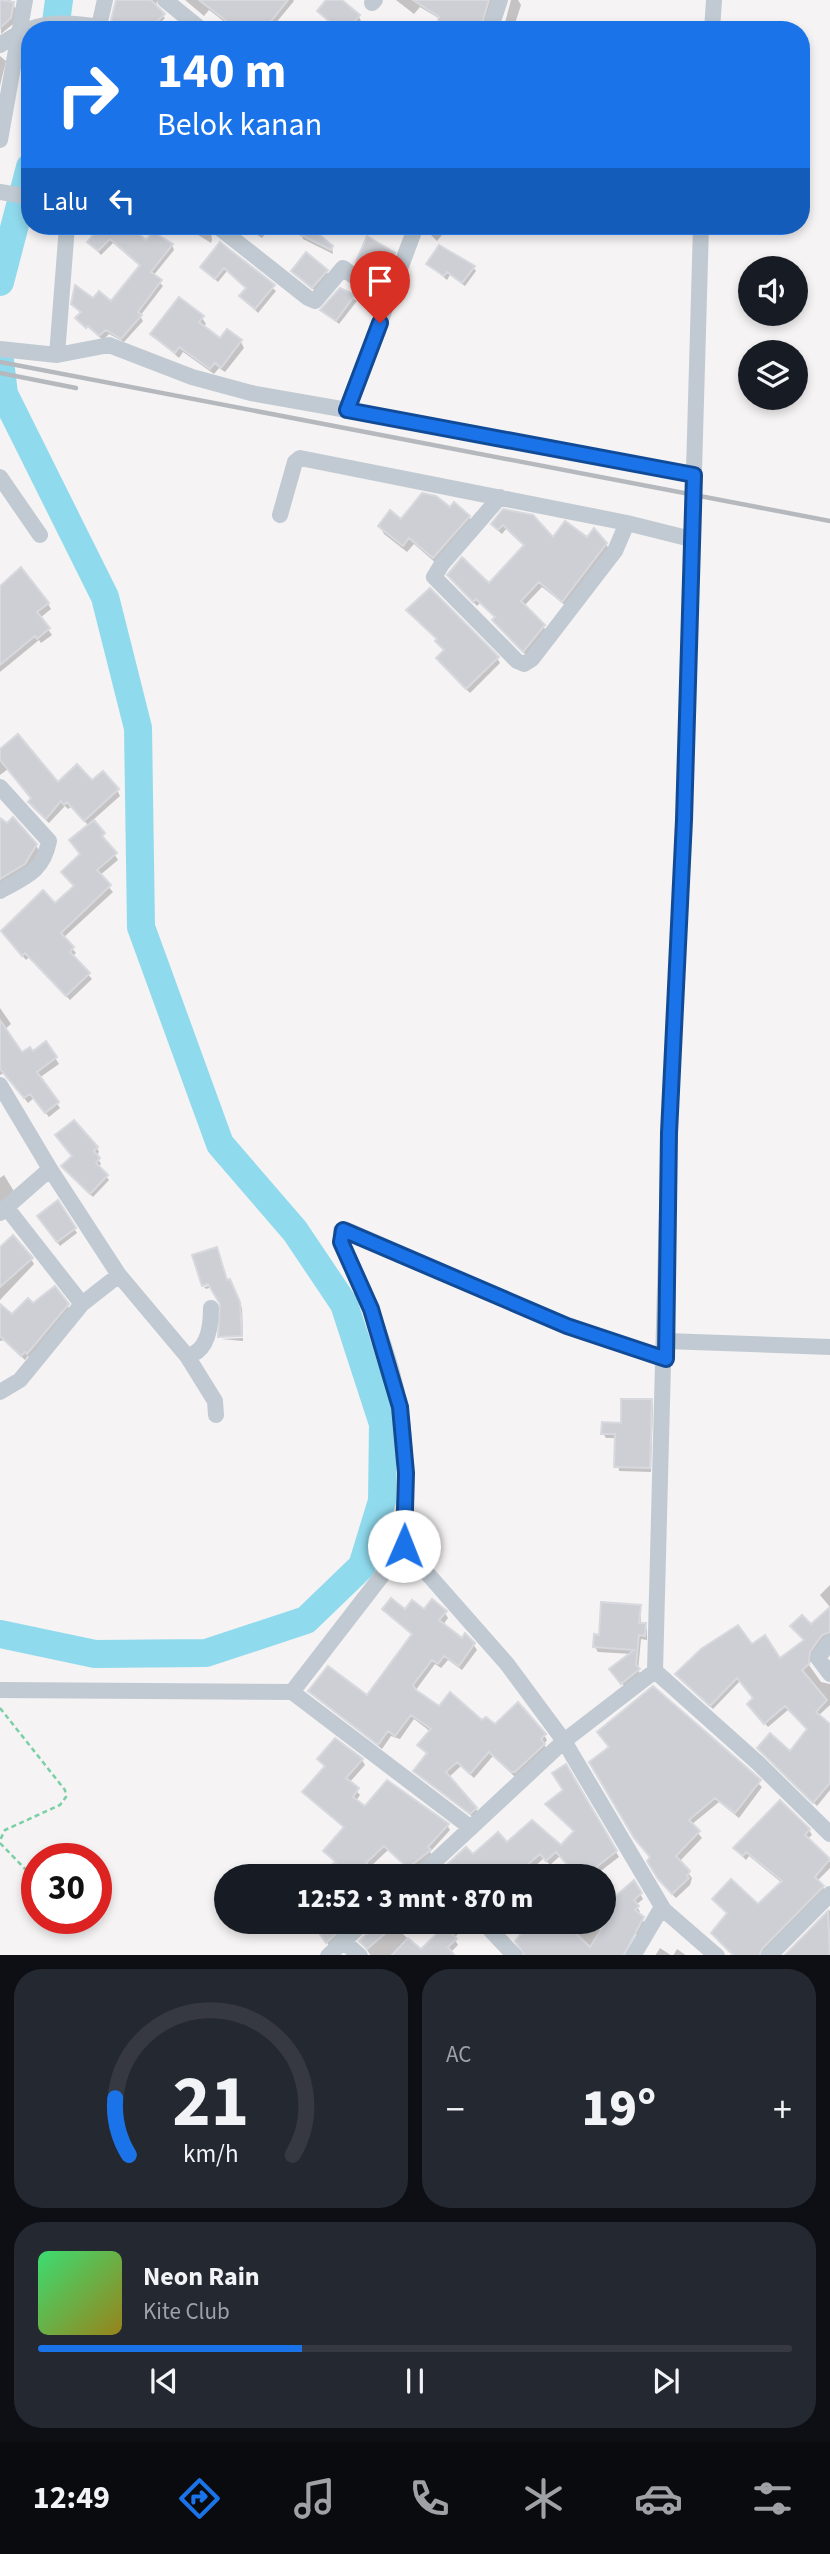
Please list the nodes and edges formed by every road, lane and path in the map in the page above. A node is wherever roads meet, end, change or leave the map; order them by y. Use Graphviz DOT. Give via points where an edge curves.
graph roads {
  1 [pos="25,0"];
  2 [pos="105,0"];
  3 [pos="165,0"];
  4 [pos="500,0"];
  5 [pos="714,0"];
  6 [pos="100,21"];
  7 [pos="191,21"];
  8 [pos="493,21"];
  9 [pos="713,21"];
  10 [pos="21,31"];
  11 [pos="18,32"];
  12 [pos="0,45"];
  13 [pos="0,140"];
  14 [pos="0,192"];
  15 [pos="21,196"];
  16 [pos="66,235"];
  17 [pos="228,235"];
  18 [pos="413,235"];
  19 [pos="701,235"];
  20 [pos="388,302"];
  21 [pos="7,351"];
  22 [pos="57,355"];
  23 [pos="347,410"];
  24 [pos="694,475"];
  25 [pos="0,477"];
  26 [pos="500,497"];
  27 [pos="280,514"];
  28 [pos="627,523"];
  29 [pos="40,535"];
  30 [pos="691,538"];
  31 [pos="0,787"];
  32 [pos="0,891"];
  33 [pos="0,1085"];
  34 [pos="50,1169"];
  35 [pos="3,1210"];
  36 [pos="119,1275"];
  37 [pos="82,1304"];
  38 [pos="211,1308"];
  39 [pos="666,1341"];
  40 [pos="830,1346"];
  41 [pos="187,1356"];
  42 [pos="666,1359"];
  43 [pos="0,1392"];
  44 [pos="216,1415"];
  45 [pos="404,1546"];
  46 [pos="830,1642"];
  47 [pos="655,1671"];
  48 [pos="830,1674"];
  49 [pos="0,1690"];
  50 [pos="292,1692"];
  51 [pos="0,1708"];
  52 [pos="564,1741"];
  53 [pos="471,1828"];
  54 [pos="828,1828"];
  55 [pos="0,1841"];
  56 [pos="21,1864"];
  57 [pos="438,1864"];
  58 [pos="830,1894"];
  59 [pos="667,1912"];
  60 [pos="350,1934"];
  61 [pos="495,1934"];
  62 [pos="342,1940"];
  63 [pos="328,1955"];
  64 [pos="360,1955"];
  65 [pos="515,1955"];
  66 [pos="633,1955"];
  67 [pos="717,1955"];
  68 [pos="769,1955"];
  1 -- 11 [label="street"];
  2 -- 6 [label="street"];
  3 -- 7 [label="street"];
  4 -- 8 [label="street"];
  5 -- 9 [label="street"];
  10 -- 11 [label="street"];
  11 -- 12 [label="street"];
  11 -- 13 [label="street"];
  14 -- 15 [label="street"];
  16 -- 22 [label="street"];
  17 -- 20 [label="street" via="315,301 343,268"];
  18 -- 20 [label="street"];
  19 -- 24 [label="street"];
  20 -- 23 [label="street"];
  21 -- 22 [label="street"];
  22 -- 23 [label="street" via="109,345 192,377"];
  23 -- 24 [label="street"];
  24 -- 30 [label="street"];
  25 -- 29 [label="street"];
  26 -- 27 [label="street" via="300,458"];
  26 -- 28 [label="street"];
  26 -- 28 [label="street" via="434,578 524,664 615,551"];
  28 -- 30 [label="street"];
  30 -- 39 [label="street"];
  31 -- 32 [label="street" via="49,841 35,872"];
  33 -- 34 [label="street"];
  34 -- 35 [label="street"];
  34 -- 36 [label="street"];
  35 -- 37 [label="street"];
  36 -- 37 [label="street"];
  36 -- 41 [label="street"];
  37 -- 43 [label="street" via="20,1380"];
  38 -- 41 [label="street" via="206,1340 197,1353"];
  39 -- 40 [label="street"];
  39 -- 42 [label="street"];
  41 -- 44 [label="street" via="215,1401"];
  42 -- 45 [label="street" via="567,1326 343,1230 341,1242 371,1309 400,1407 406,1473"];
  42 -- 47 [label="street"];
  45 -- 50 [label="street"];
  45 -- 52 [label="street" via="508,1664"];
  46 -- 48 [label="street" via="818,1658"];
  47 -- 52 [label="street"];
  47 -- 54 [label="street"];
  49 -- 50 [label="street"];
  50 -- 53 [label="street"];
  51 -- 55 [label="path" via="66,1797 60,1805 5,1830"];
  52 -- 53 [label="street"];
  52 -- 59 [label="street"];
  53 -- 57 [label="street"];
  55 -- 56 [label="path"];
  58 -- 68 [label="street"];
  59 -- 66 [label="street"];
  59 -- 67 [label="street"];
  60 -- 62 [label="street"];
  61 -- 65 [label="street"];
  62 -- 63 [label="street"];
  62 -- 64 [label="street"];
}
